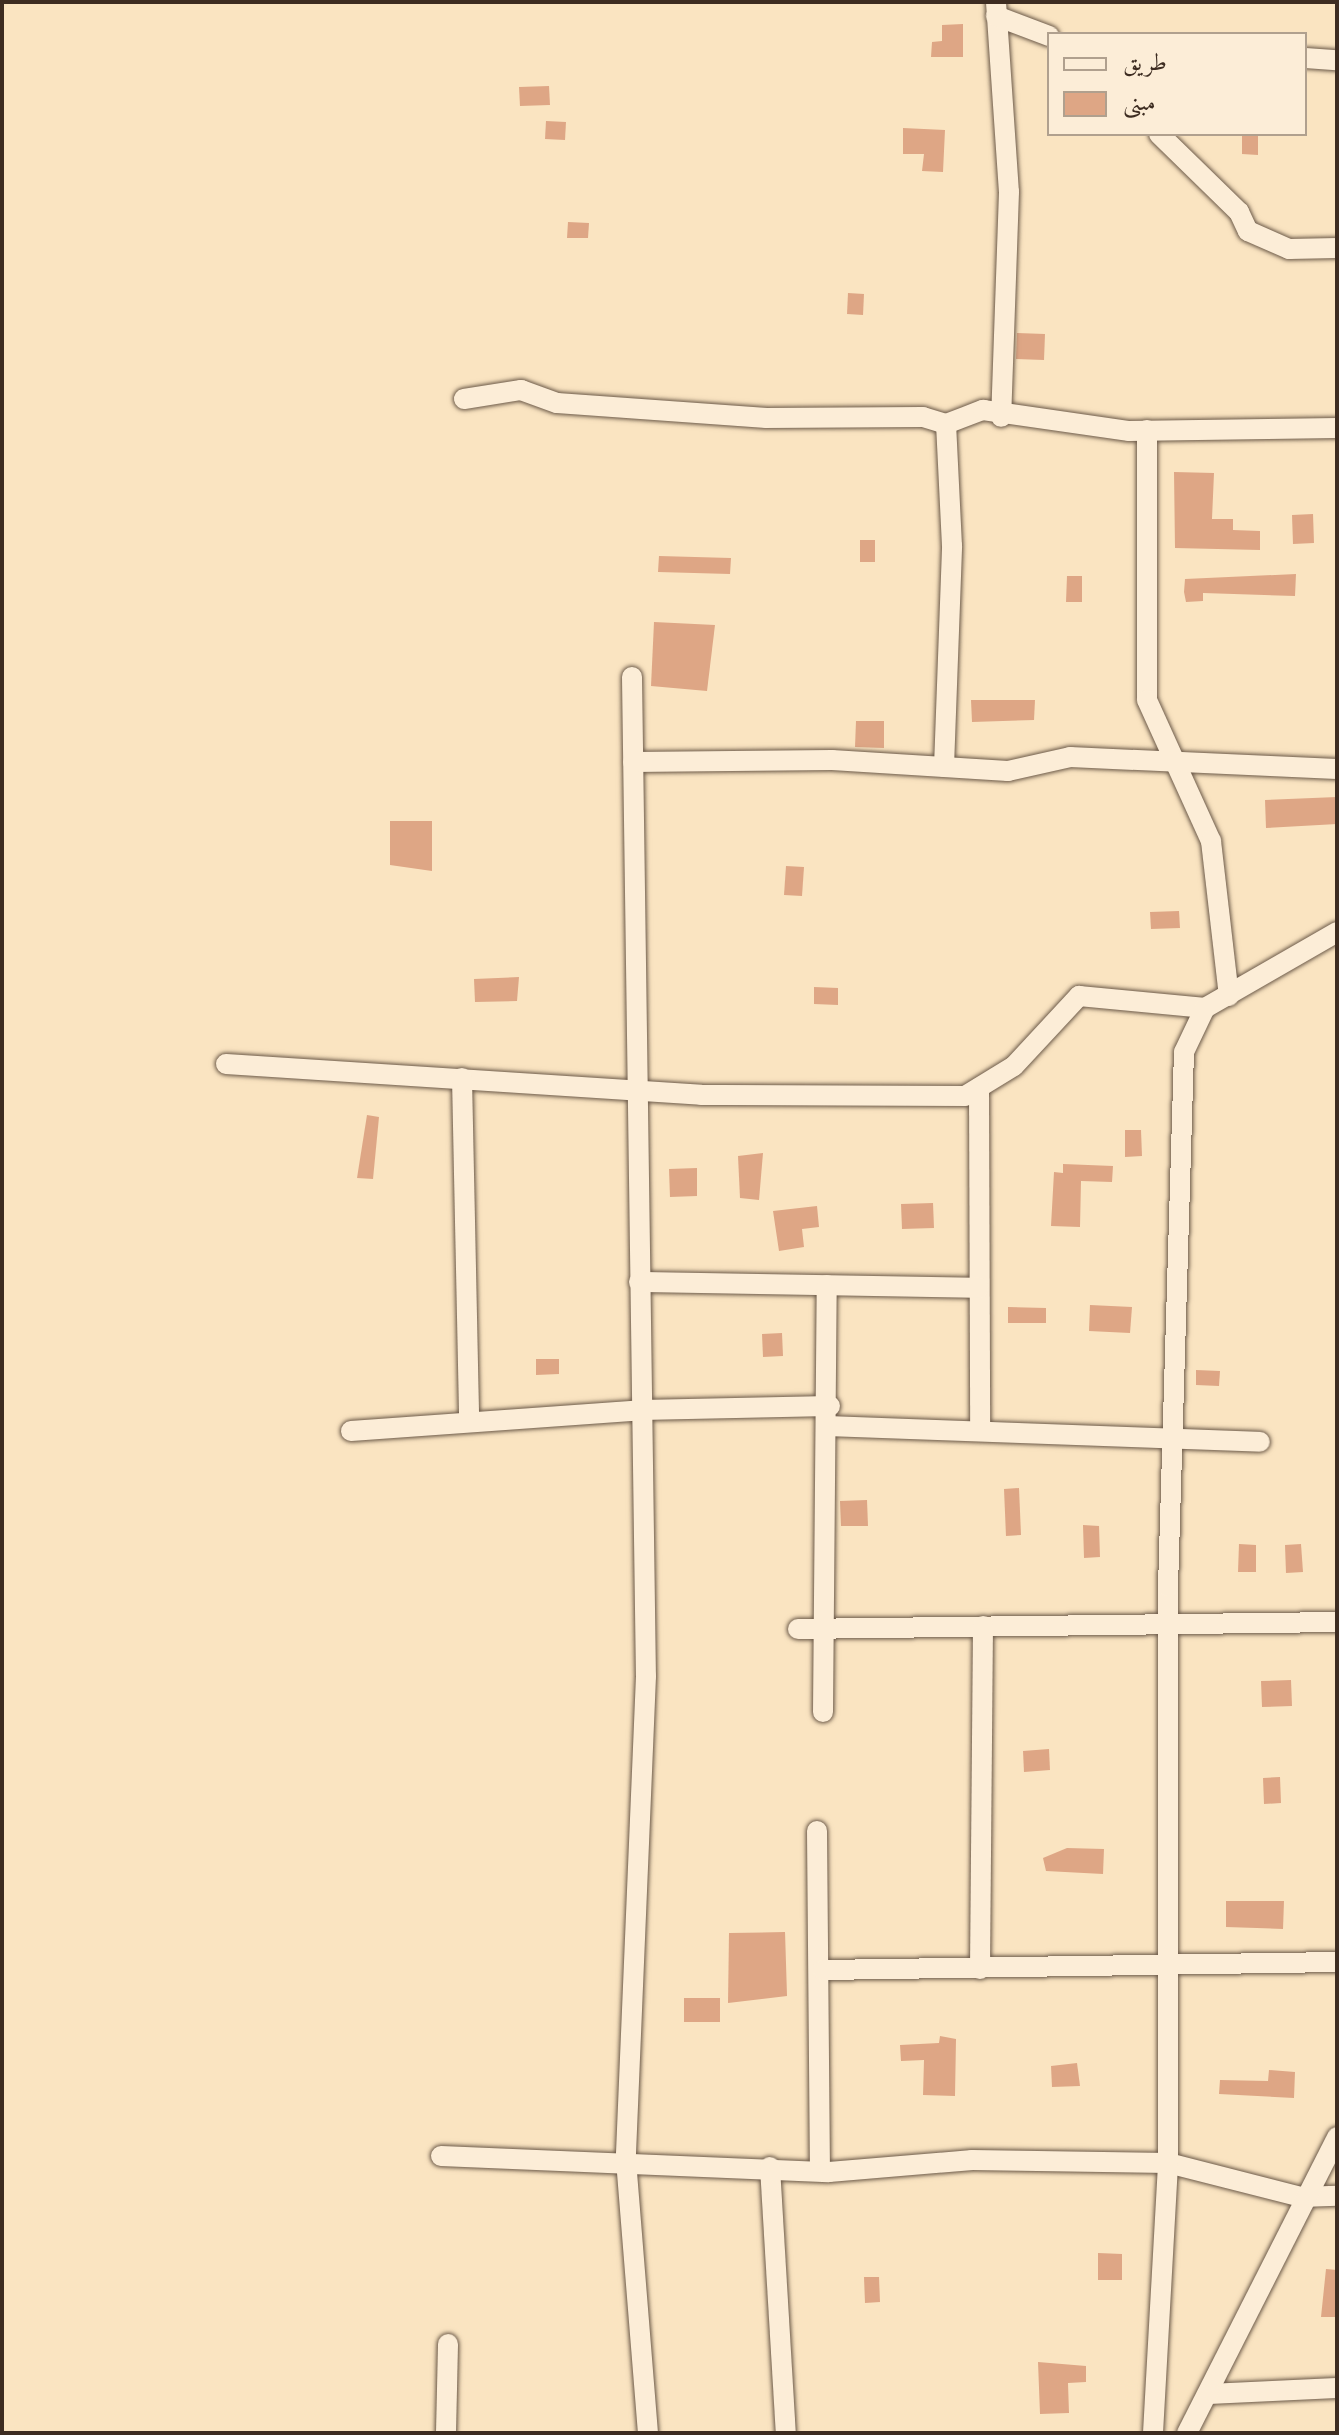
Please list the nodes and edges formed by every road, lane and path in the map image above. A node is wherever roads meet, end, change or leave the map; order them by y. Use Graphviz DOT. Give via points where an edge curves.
graph roads {
  1 [pos="996,9"];
  2 [pos="1047,35"];
  3 [pos="1307,58"];
  4 [pos="1337,60"];
  5 [pos="1161,136"];
  6 [pos="1337,248"];
  7 [pos="464,399"];
  8 [pos="1001,417"];
  9 [pos="946,424"];
  10 [pos="1337,428"];
  11 [pos="1147,430"];
  12 [pos="632,677"];
  13 [pos="633,762"];
  14 [pos="1178,765"];
  15 [pos="944,767"];
  16 [pos="1337,769"];
  17 [pos="1337,932"];
  18 [pos="1229,996"];
  19 [pos="1205,1008"];
  20 [pos="226,1064"];
  21 [pos="462,1078"];
  22 [pos="979,1088"];
  23 [pos="636,1090"];
  24 [pos="639,1282"];
  25 [pos="827,1285"];
  26 [pos="979,1288"];
  27 [pos="641,1410"];
  28 [pos="830,1416"];
  29 [pos="469,1422"];
  30 [pos="980,1430"];
  31 [pos="351,1431"];
  32 [pos="1172,1435"];
  33 [pos="1260,1442"];
  34 [pos="1168,1622"];
  35 [pos="1337,1622"];
  36 [pos="983,1626"];
  37 [pos="798,1629"];
  38 [pos="823,1629"];
  39 [pos="823,1712"];
  40 [pos="817,1831"];
  41 [pos="1337,1962"];
  42 [pos="980,1969"];
  43 [pos="1168,1969"];
  44 [pos="823,1970"];
  45 [pos="1337,2137"];
  46 [pos="441,2156"];
  47 [pos="626,2160"];
  48 [pos="1168,2163"];
  49 [pos="770,2167"];
  50 [pos="820,2171"];
  51 [pos="1337,2196"];
  52 [pos="1301,2197"];
  53 [pos="448,2344"];
  54 [pos="1337,2388"];
  55 [pos="1208,2394"];
  56 [pos="446,2433"];
  57 [pos="648,2433"];
  58 [pos="786,2433"];
  59 [pos="1153,2433"];
  60 [pos="1187,2433"];
  1 -- 2 [label="street"];
  1 -- 8 [label="street" via="1009,192"];
  3 -- 4 [label="street"];
  5 -- 6 [label="street" via="1239,212 1248,231 1289,249"];
  7 -- 9 [label="street" via="521,390 557,403 766,418 923,417"];
  8 -- 9 [label="street" via="983,410"];
  8 -- 11 [label="street"];
  9 -- 15 [label="street" via="952,546"];
  10 -- 11 [label="street"];
  11 -- 14 [label="street" via="1147,700"];
  12 -- 13 [label="street"];
  13 -- 15 [label="street"];
  13 -- 23 [label="street"];
  14 -- 15 [label="street" via="1070,757 1008,771"];
  14 -- 16 [label="street"];
  14 -- 18 [label="street" via="1211,841"];
  17 -- 18 [label="street"];
  18 -- 19 [label="street"];
  19 -- 22 [label="street" via="1079,996 1014,1066"];
  19 -- 32 [label="street" via="1184,1052"];
  20 -- 21 [label="street"];
  21 -- 23 [label="street"];
  21 -- 29 [label="street"];
  22 -- 23 [label="street" via="965,1096"];
  22 -- 26 [label="street"];
  23 -- 24 [label="street"];
  24 -- 25 [label="street"];
  24 -- 27 [label="street"];
  25 -- 26 [label="street"];
  25 -- 28 [label="street"];
  26 -- 30 [label="street"];
  27 -- 28 [label="street"];
  27 -- 29 [label="street"];
  27 -- 47 [label="street" via="646,1676"];
  28 -- 30 [label="street"];
  28 -- 38 [label="street"];
  29 -- 31 [label="street"];
  30 -- 32 [label="street"];
  32 -- 33 [label="street"];
  32 -- 34 [label="street"];
  34 -- 35 [label="street"];
  34 -- 36 [label="street"];
  34 -- 43 [label="street"];
  36 -- 38 [label="street"];
  36 -- 42 [label="street"];
  37 -- 38 [label="street"];
  38 -- 39 [label="street"];
  40 -- 44 [label="street"];
  41 -- 43 [label="street"];
  42 -- 43 [label="street"];
  42 -- 44 [label="street"];
  43 -- 48 [label="street"];
  44 -- 50 [label="street"];
  45 -- 52 [label="street"];
  46 -- 47 [label="street"];
  47 -- 49 [label="street"];
  47 -- 57 [label="street"];
  48 -- 50 [label="street" via="972,2160"];
  48 -- 52 [label="street"];
  48 -- 59 [label="street"];
  49 -- 50 [label="street"];
  49 -- 58 [label="street"];
  51 -- 52 [label="street"];
  52 -- 55 [label="street"];
  53 -- 56 [label="street"];
  54 -- 55 [label="street"];
  55 -- 60 [label="street"];
}
